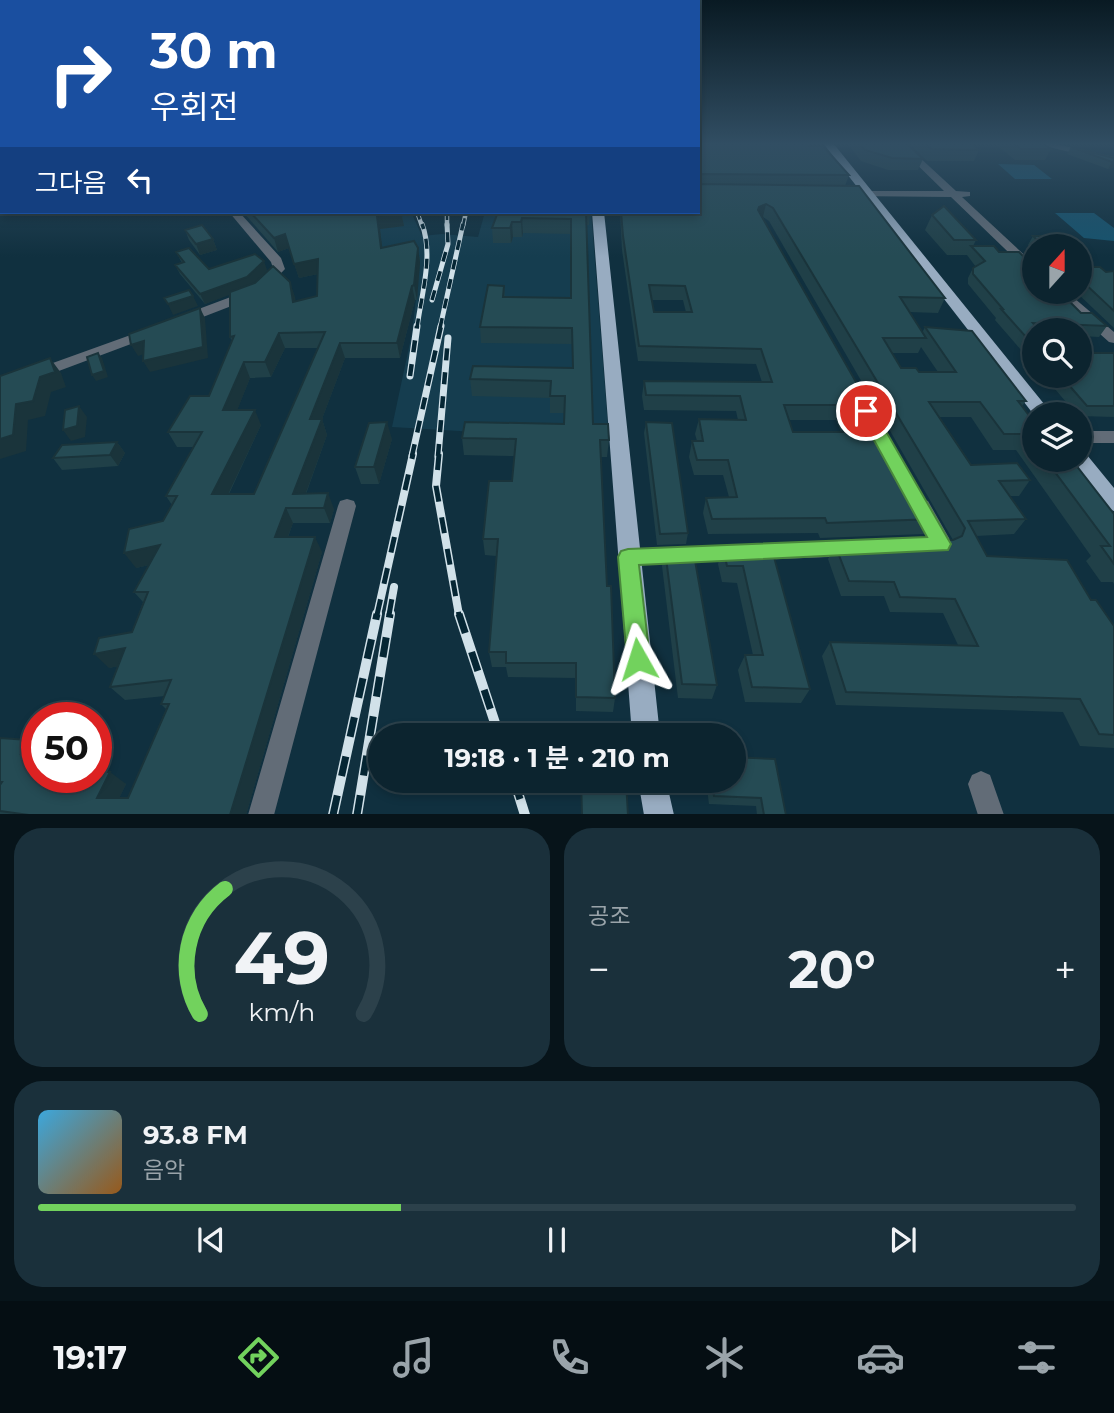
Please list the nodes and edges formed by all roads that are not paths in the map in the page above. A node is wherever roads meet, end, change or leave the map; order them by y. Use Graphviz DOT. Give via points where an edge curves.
graph roads {
  1 [pos="857,181"];
  2 [pos="938,181"];
  3 [pos="841,193"];
  4 [pos="867,194"];
  5 [pos="951,194"];
  6 [pos="966,194"];
  7 [pos="236,214"];
  8 [pos="598,214"];
  9 [pos="1022,259"];
  10 [pos="1073,304"];
  11 [pos="1114,339"];
  12 [pos="0,387"];
  13 [pos="1034,402"];
  14 [pos="1092,437"];
  15 [pos="1114,437"];
  16 [pos="1089,472"];
  17 [pos="915,495"];
  18 [pos="1114,503"];
  19 [pos="347,506"];
  20 [pos="915,545"];
  21 [pos="874,547"];
  22 [pos="628,557"];
  23 [pos="645,723"];
  24 [pos="981,784"];
  25 [pos="655,793"];
  26 [pos="261,814"];
  27 [pos="659,814"];
  28 [pos="992,814"];
  1 -- 4 [label="main road"];
  2 -- 5 [label="street"];
  3 -- 4 [label="street"];
  4 -- 5 [label="street"];
  4 -- 13 [label="main road"];
  5 -- 6 [label="street"];
  5 -- 9 [label="street"];
  7 -- 12 [label="street" via="277,261 279,269 256,292"];
  8 -- 22 [label="main road"];
  10 -- 11 [label="street"];
  14 -- 15 [label="street"];
  16 -- 18 [label="main road"];
  17 -- 20 [label="street" via="942,544"];
  19 -- 26 [label="street"];
  21 -- 22 [label="street"];
  22 -- 23 [label="main road"];
  24 -- 28 [label="street"];
  25 -- 27 [label="main road"];
}
